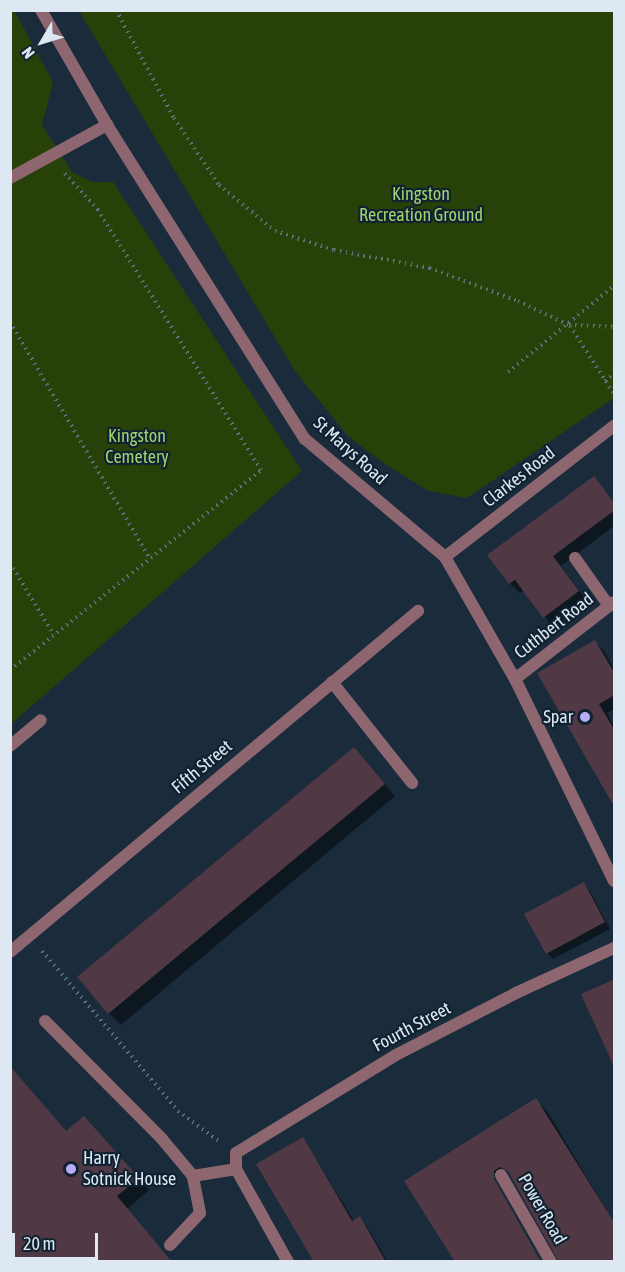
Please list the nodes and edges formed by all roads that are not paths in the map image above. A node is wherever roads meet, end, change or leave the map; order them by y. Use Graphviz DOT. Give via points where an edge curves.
graph roads {
  1 [pos="41,10"];
  2 [pos="106,125"];
  3 [pos="10,178"];
  4 [pos="615,426"];
  5 [pos="446,556"];
  6 [pos="575,558"];
  7 [pos="612,604"];
  8 [pos="418,611"];
  9 [pos="515,679"];
  10 [pos="332,682"];
  11 [pos="41,720"];
  12 [pos="10,746"];
  13 [pos="412,783"];
  14 [pos="615,881"];
  15 [pos="615,948"];
  16 [pos="10,952"];
  17 [pos="45,1021"];
  18 [pos="236,1169"];
  19 [pos="501,1175"];
  20 [pos="194,1176"];
  21 [pos="170,1245"];
  22 [pos="288,1262"];
  23 [pos="551,1262"];
  1 -- 2 [label="street, St Marys Road"];
  2 -- 3 [label="street"];
  2 -- 5 [label="street, St Marys Road" via="305,439"];
  4 -- 5 [label="street, Clarkes Road"];
  5 -- 9 [label="street, St Marys Road"];
  6 -- 7 [label="street"];
  7 -- 9 [label="street, Cuthbert Road"];
  8 -- 10 [label="street, Fifth Street"];
  9 -- 14 [label="street, St Marys Road"];
  10 -- 13 [label="street"];
  10 -- 16 [label="street, Fifth Street"];
  11 -- 12 [label="street"];
  15 -- 18 [label="street, Fourth Street" via="516,993 394,1056 236,1153"];
  17 -- 20 [label="street"];
  18 -- 20 [label="street"];
  18 -- 22 [label="street"];
  19 -- 23 [label="street, Power Road"];
  20 -- 21 [label="street" via="200,1213"];
}
